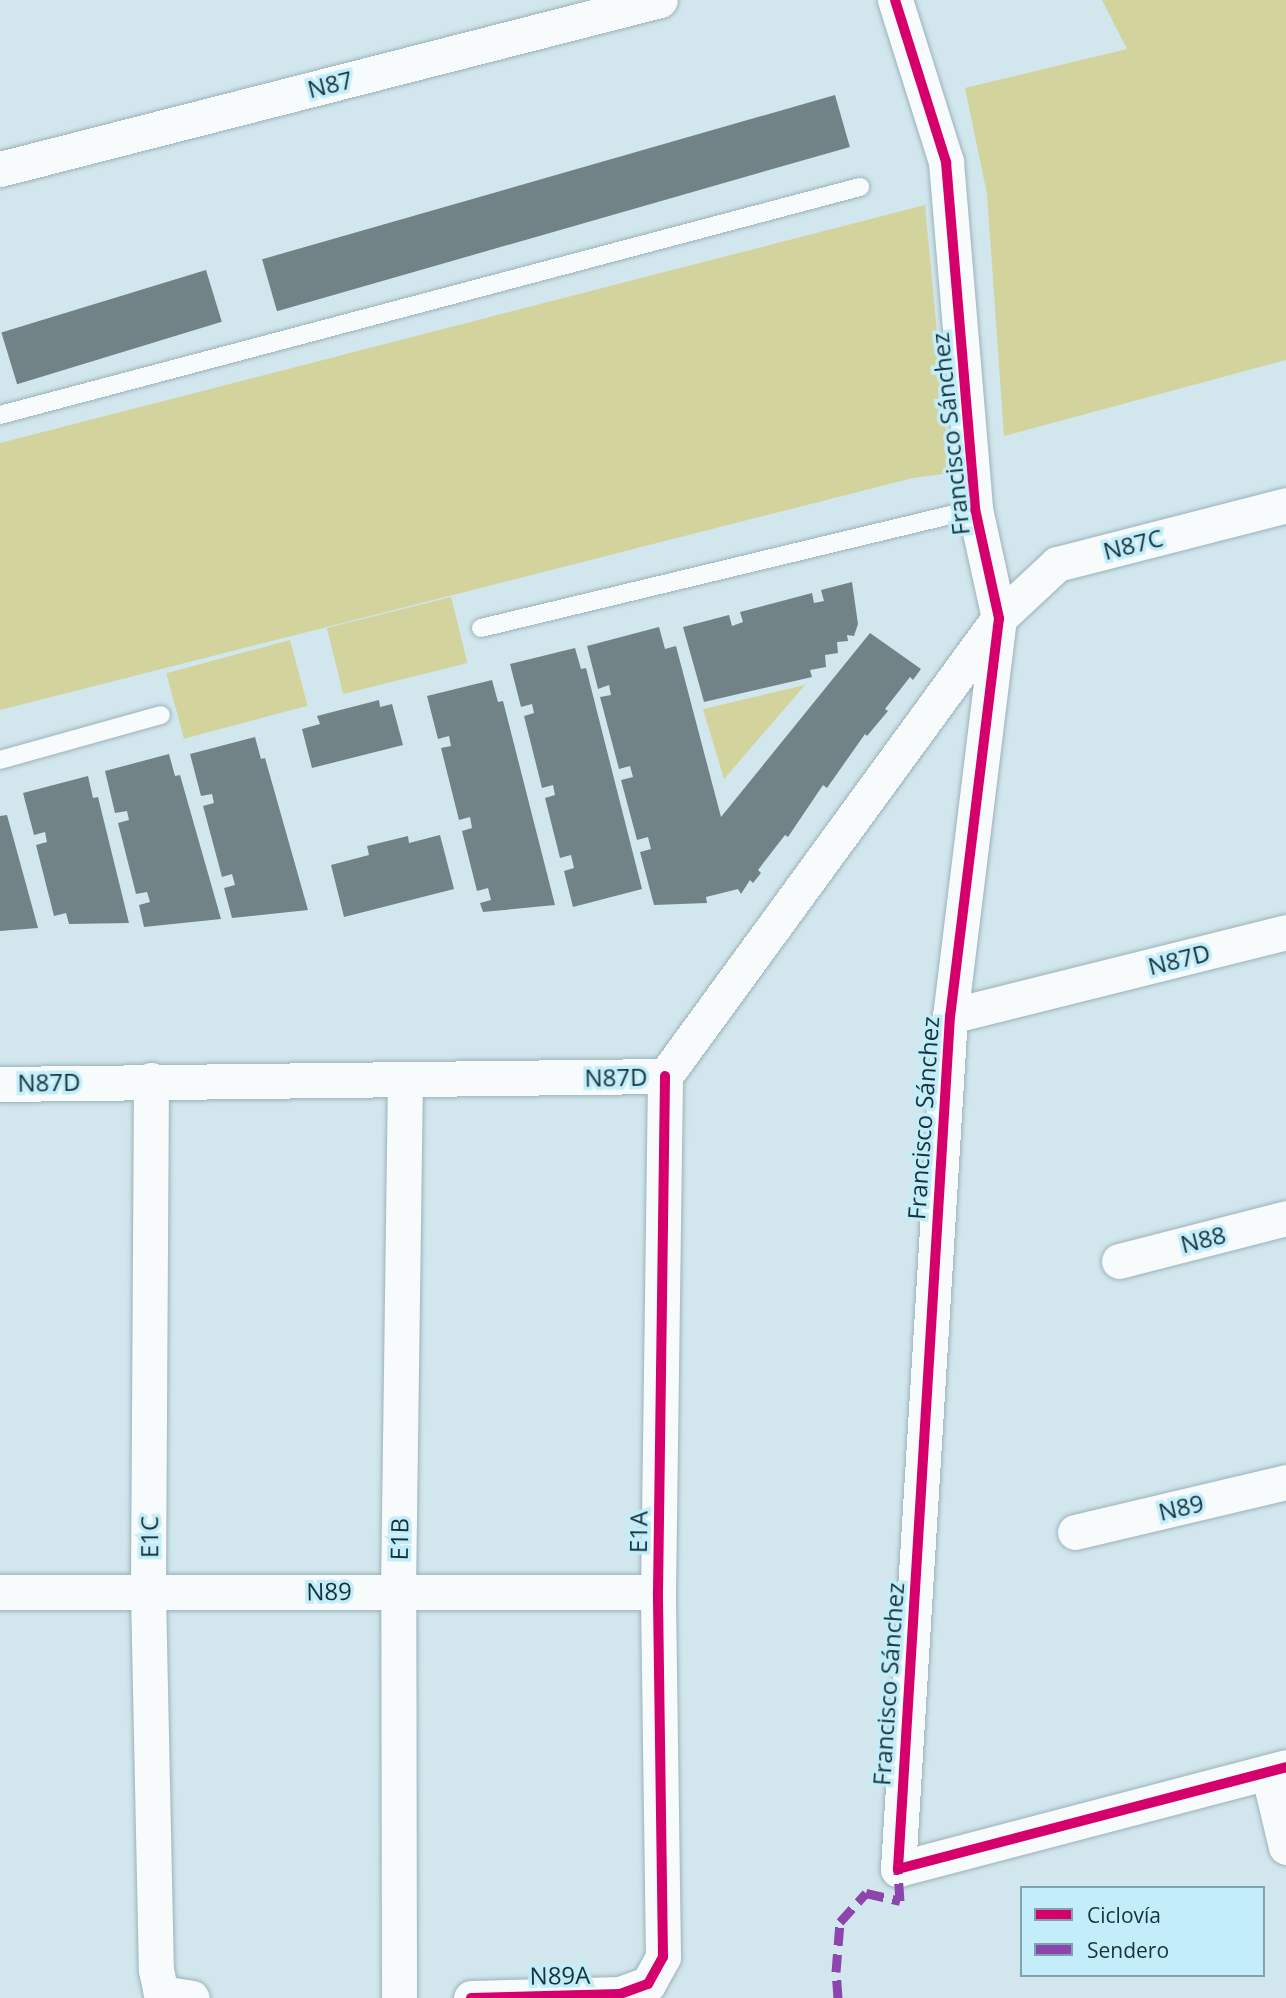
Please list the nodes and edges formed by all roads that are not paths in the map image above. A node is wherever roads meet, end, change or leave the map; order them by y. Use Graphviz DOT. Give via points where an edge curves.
graph roads {
  1 [pos="660,0"];
  2 [pos="895,0"];
  3 [pos="0,169"];
  4 [pos="860,187"];
  5 [pos="0,415"];
  6 [pos="1286,505"];
  7 [pos="975,509"];
  8 [pos="999,618"];
  9 [pos="481,628"];
  10 [pos="161,715"];
  11 [pos="0,760"];
  12 [pos="1286,932"];
  13 [pos="950,1016"];
  14 [pos="665,1076"];
  15 [pos="405,1079"];
  16 [pos="150,1080"];
  17 [pos="0,1083"];
  18 [pos="1286,1218"];
  19 [pos="1119,1261"];
  20 [pos="1286,1482"];
  21 [pos="1075,1532"];
  22 [pos="398,1590"];
  23 [pos="0,1591"];
  24 [pos="658,1592"];
  25 [pos="148,1593"];
  26 [pos="1277,1769"];
  27 [pos="1286,1847"];
  28 [pos="648,1984"];
  29 [pos="176,1996"];
  30 [pos="398,1998"];
  31 [pos="471,1998"];
  1 -- 3 [label="street, N87"];
  2 -- 7 [label="street, Francisco Sánchez" via="946,162"];
  4 -- 5 [label="lane"];
  6 -- 8 [label="street, N87C" via="1057,564"];
  7 -- 8 [label="street, Francisco Sánchez"];
  7 -- 9 [label="lane"];
  8 -- 13 [label="street, Francisco Sánchez"];
  8 -- 14 [label="street, N87D"];
  10 -- 11 [label="lane"];
  12 -- 13 [label="street, N87D"];
  13 -- 26 [label="street, Francisco Sánchez" via="898,1869"];
  14 -- 15 [label="street, N87D"];
  14 -- 24 [label="street, E1A"];
  15 -- 16 [label="street, N87D"];
  15 -- 22 [label="street, E1B"];
  16 -- 17 [label="street, N87D"];
  16 -- 25 [label="street, E1C"];
  18 -- 19 [label="street, N88"];
  20 -- 21 [label="street, N89"];
  22 -- 24 [label="street, N89"];
  22 -- 25 [label="street, N89"];
  22 -- 30 [label="street, E1B"];
  23 -- 25 [label="street, N89"];
  24 -- 28 [label="street, E1A" via="663,1957"];
  25 -- 29 [label="street, E1C" via="156,1970"];
  26 -- 27 [label="street"];
  28 -- 31 [label="street, N89A" via="620,1994"];
}
